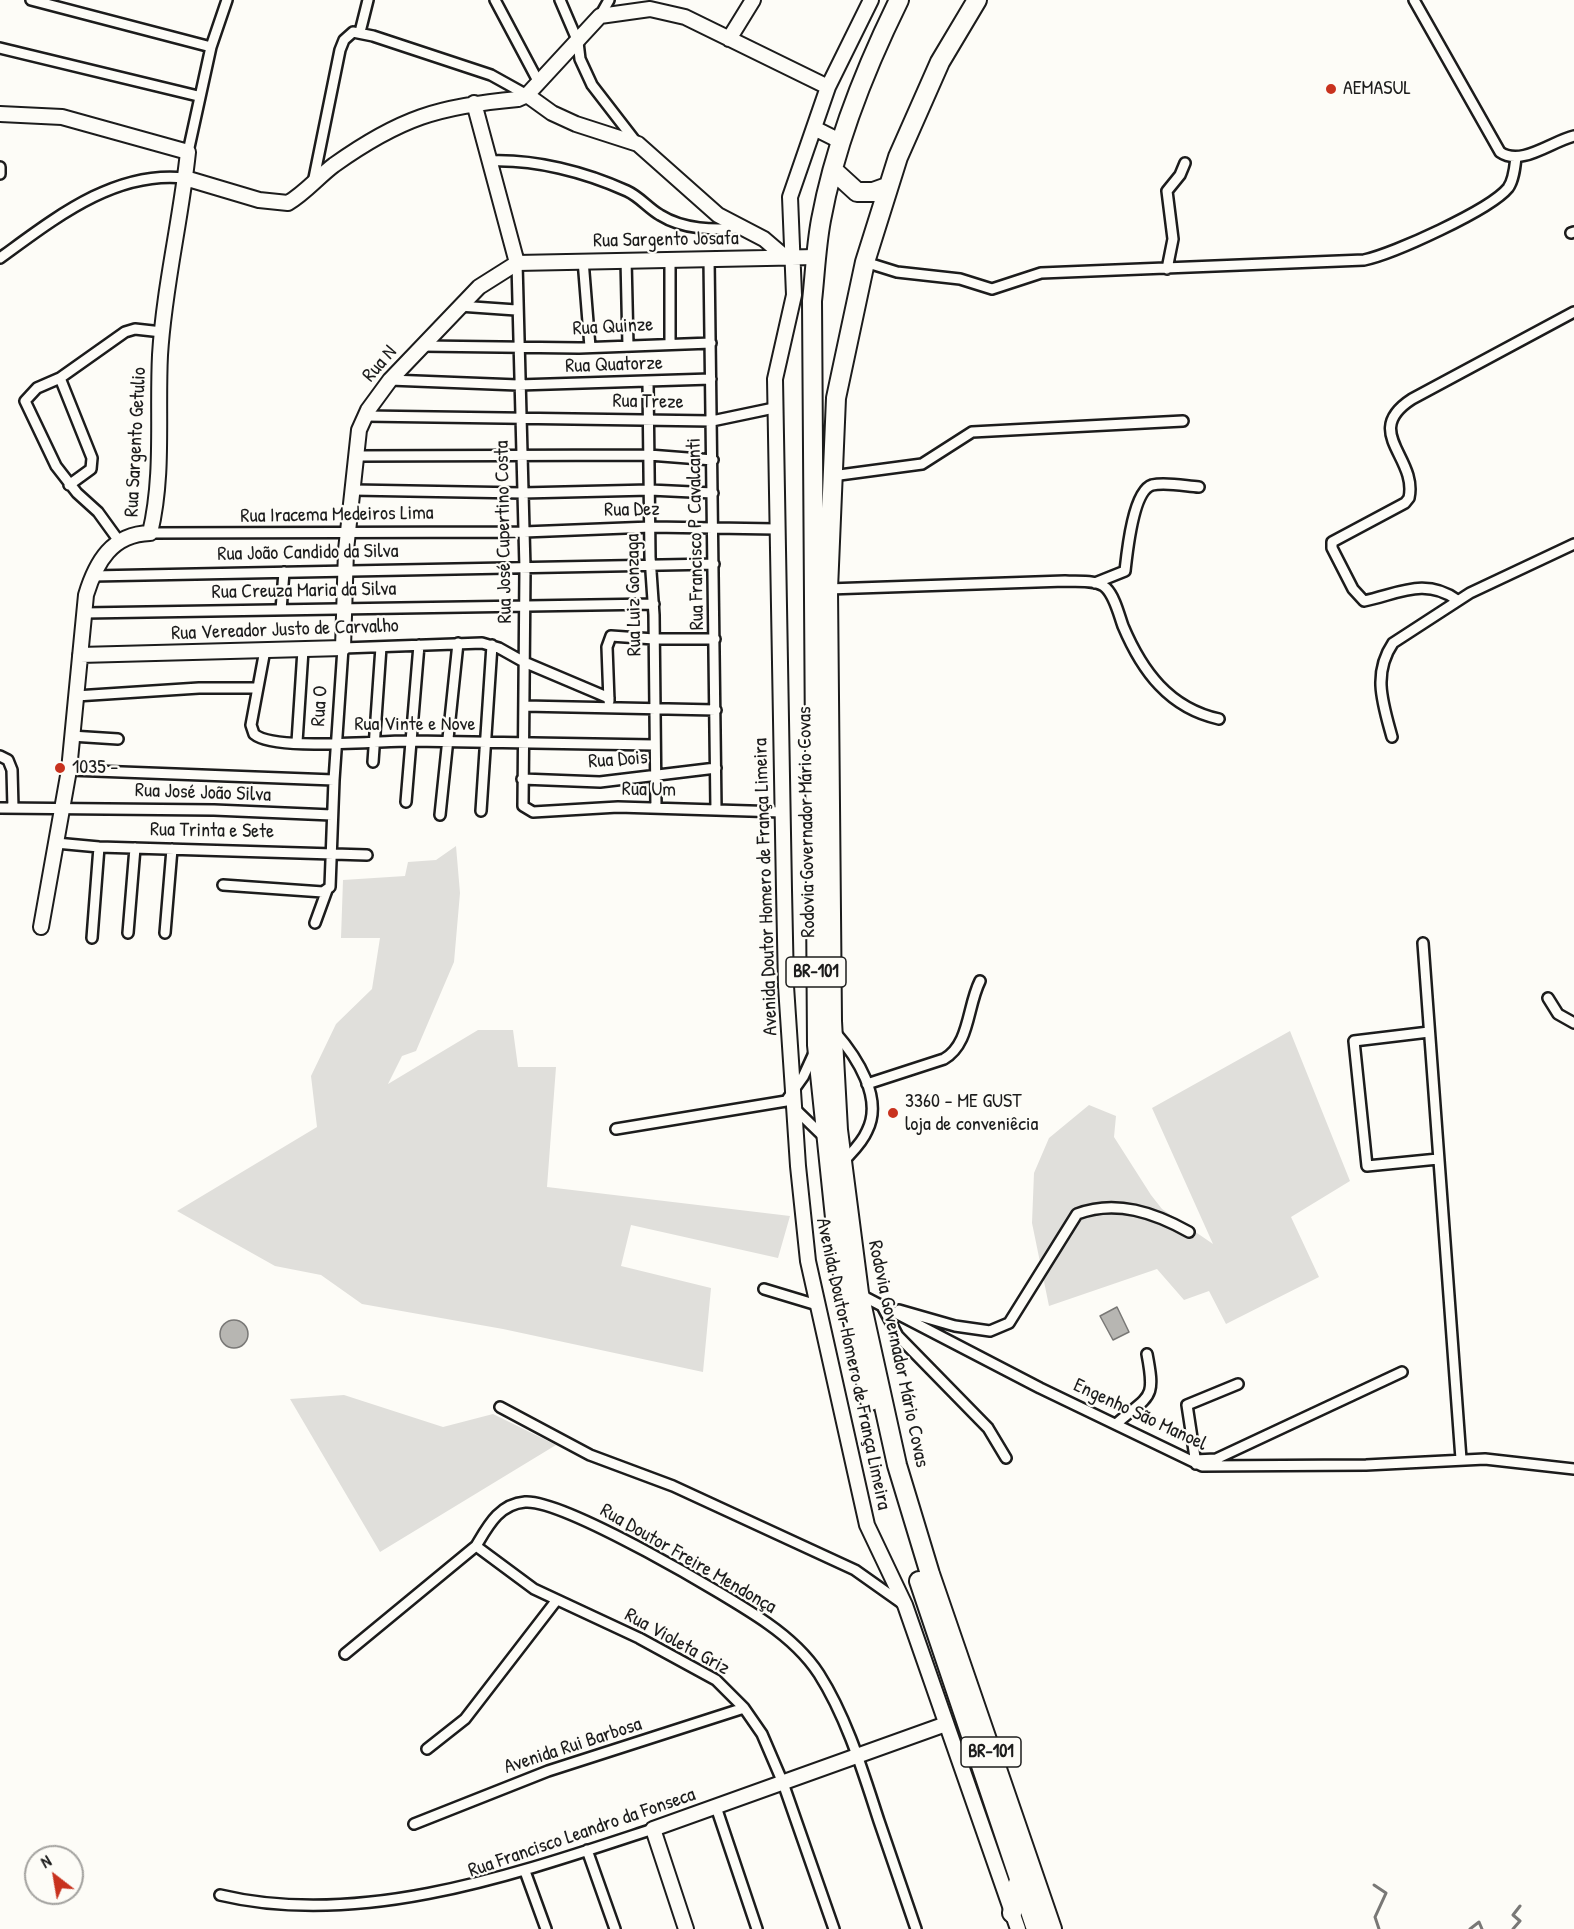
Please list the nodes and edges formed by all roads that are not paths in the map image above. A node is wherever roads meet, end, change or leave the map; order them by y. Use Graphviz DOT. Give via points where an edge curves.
graph roads {
  1 [pos="31,0"];
  2 [pos="227,0"];
  3 [pos="368,0"];
  4 [pos="495,0"];
  5 [pos="560,0"];
  6 [pos="609,0"];
  7 [pos="753,0"];
  8 [pos="871,0"];
  9 [pos="899,0"];
  10 [pos="977,0"];
  11 [pos="1413,0"];
  12 [pos="600,16"];
  13 [pos="360,32"];
  14 [pos="729,39"];
  15 [pos="578,42"];
  16 [pos="211,47"];
  17 [pos="0,48"];
  18 [pos="538,81"];
  19 [pos="828,87"];
  20 [pos="527,95"];
  21 [pos="198,96"];
  22 [pos="474,103"];
  23 [pos="0,114"];
  24 [pos="814,128"];
  25 [pos="1574,136"];
  26 [pos="842,142"];
  27 [pos="638,144"];
  28 [pos="188,152"];
  29 [pos="1516,157"];
  30 [pos="489,161"];
  31 [pos="1185,163"];
  32 [pos="0,167"];
  33 [pos="834,171"];
  34 [pos="0,174"];
  35 [pos="185,178"];
  36 [pos="313,183"];
  37 [pos="887,187"];
  38 [pos="741,228"];
  39 [pos="789,256"];
  40 [pos="816,257"];
  41 [pos="0,258"];
  42 [pos="626,259"];
  43 [pos="670,259"];
  44 [pos="710,259"];
  45 [pos="583,260"];
  46 [pos="865,262"];
  47 [pos="517,263"];
  48 [pos="1167,269"];
  49 [pos="459,306"];
  50 [pos="516,310"];
  51 [pos="1574,312"];
  52 [pos="162,332"];
  53 [pos="669,342"];
  54 [pos="711,343"];
  55 [pos="422,346"];
  56 [pos="628,346"];
  57 [pos="517,347"];
  58 [pos="590,347"];
  59 [pos="60,378"];
  60 [pos="711,379"];
  61 [pos="390,380"];
  62 [pos="648,382"];
  63 [pos="518,385"];
  64 [pos="774,408"];
  65 [pos="365,416"];
  66 [pos="649,419"];
  67 [pos="519,420"];
  68 [pos="712,421"];
  69 [pos="1183,421"];
  70 [pos="649,455"];
  71 [pos="356,456"];
  72 [pos="521,456"];
  73 [pos="713,460"];
  74 [pos="832,476"];
  75 [pos="69,485"];
  76 [pos="1199,487"];
  77 [pos="353,490"];
  78 [pos="650,490"];
  79 [pos="522,493"];
  80 [pos="712,493"];
  81 [pos="651,527"];
  82 [pos="714,527"];
  83 [pos="776,529"];
  84 [pos="524,532"];
  85 [pos="150,533"];
  86 [pos="347,534"];
  87 [pos="119,541"];
  88 [pos="1574,544"];
  89 [pos="714,564"];
  90 [pos="651,566"];
  91 [pos="525,568"];
  92 [pos="284,572"];
  93 [pos="345,572"];
  94 [pos="92,576"];
  95 [pos="1095,583"];
  96 [pos="828,589"];
  97 [pos="1457,600"];
  98 [pos="654,604"];
  99 [pos="525,606"];
  100 [pos="281,610"];
  101 [pos="345,610"];
  102 [pos="84,613"];
  103 [pos="654,639"];
  104 [pos="715,639"];
  105 [pos="458,643"];
  106 [pos="419,645"];
  107 [pos="492,645"];
  108 [pos="381,647"];
  109 [pos="343,648"];
  110 [pos="265,650"];
  111 [pos="303,650"];
  112 [pos="80,655"];
  113 [pos="524,662"];
  114 [pos="257,688"];
  115 [pos="76,696"];
  116 [pos="609,698"];
  117 [pos="524,706"];
  118 [pos="654,709"];
  119 [pos="608,710"];
  120 [pos="716,710"];
  121 [pos="1219,719"];
  122 [pos="71,736"];
  123 [pos="1392,737"];
  124 [pos="118,739"];
  125 [pos="373,741"];
  126 [pos="412,741"];
  127 [pos="297,742"];
  128 [pos="337,743"];
  129 [pos="449,743"];
  130 [pos="523,743"];
  131 [pos="487,744"];
  132 [pos="654,745"];
  133 [pos="0,756"];
  134 [pos="373,762"];
  135 [pos="716,768"];
  136 [pos="69,770"];
  137 [pos="654,776"];
  138 [pos="522,779"];
  139 [pos="334,780"];
  140 [pos="522,801"];
  141 [pos="406,802"];
  142 [pos="0,808"];
  143 [pos="12,808"];
  144 [pos="62,808"];
  145 [pos="656,808"];
  146 [pos="716,809"];
  147 [pos="481,811"];
  148 [pos="782,812"];
  149 [pos="440,814"];
  150 [pos="332,815"];
  151 [pos="56,843"];
  152 [pos="99,847"];
  153 [pos="135,848"];
  154 [pos="172,849"];
  155 [pos="331,852"];
  156 [pos="367,855"];
  157 [pos="223,885"];
  158 [pos="329,886"];
  159 [pos="315,923"];
  160 [pos="41,927"];
  161 [pos="128,933"];
  162 [pos="165,933"];
  163 [pos="92,938"];
  164 [pos="1423,943"];
  165 [pos="980,981"];
  166 [pos="1548,998"];
  167 [pos="1574,1023"];
  168 [pos="833,1030"];
  169 [pos="1429,1032"];
  170 [pos="817,1045"];
  171 [pos="867,1084"];
  172 [pos="791,1100"];
  173 [pos="616,1129"];
  174 [pos="827,1140"];
  175 [pos="1438,1159"];
  176 [pos="842,1163"];
  177 [pos="1189,1232"];
  178 [pos="764,1289"];
  179 [pos="859,1293"];
  180 [pos="817,1305"];
  181 [pos="882,1306"];
  182 [pos="1147,1354"];
  183 [pos="1402,1372"];
  184 [pos="1238,1384"];
  185 [pos="500,1407"];
  186 [pos="1116,1424"];
  187 [pos="1006,1458"];
  188 [pos="1461,1459"];
  189 [pos="1195,1462"];
  190 [pos="1574,1469"];
  191 [pos="476,1546"];
  192 [pos="556,1601"];
  193 [pos="905,1605"];
  194 [pos="345,1654"];
  195 [pos="744,1708"];
  196 [pos="946,1724"];
  197 [pos="427,1749"];
  198 [pos="856,1756"];
  199 [pos="783,1784"];
  200 [pos="716,1807"];
  201 [pos="414,1824"];
  202 [pos="653,1829"];
  203 [pos="587,1850"];
  204 [pos="526,1874"];
  205 [pos="1019,1881"];
  206 [pos="220,1895"];
  207 [pos="1015,1921"];
  208 [pos="546,1929"];
  209 [pos="615,1929"];
  210 [pos="686,1929"];
  211 [pos="757,1929"];
  212 [pos="834,1929"];
  213 [pos="916,1929"];
  214 [pos="1036,1929"];
  215 [pos="1052,1929"];
  1 -- 16 [label="street"];
  2 -- 16 [label="street, Rua Sargento Getulio"];
  3 -- 13 [label="street"];
  4 -- 18 [label="street"];
  5 -- 15 [label="street"];
  6 -- 12 [label="street"];
  7 -- 14 [label="street"];
  8 -- 19 [label="street, Avenida Doutor Homero de França Limeira"];
  9 -- 26 [label="highway, Rodovia Governador Mário Covas / BR-101" via="860,87"];
  10 -- 37 [label="highway, Rodovia Governador Mário Covas / BR-101" via="935,73"];
  11 -- 29 [label="street" via="1491,141 1506,156"];
  12 -- 14 [label="street" via="631,10 668,12"];
  12 -- 15 [label="street"];
  13 -- 20 [label="street" via="491,75"];
  13 -- 36 [label="street" via="349,35 340,50"];
  14 -- 19 [label="street"];
  15 -- 18 [label="street"];
  15 -- 27 [label="street" via="580,58 592,85"];
  16 -- 21 [label="street, Rua Sargento Getulio"];
  17 -- 21 [label="street"];
  18 -- 20 [label="street"];
  19 -- 24 [label="street, Avenida Doutor Homero de França Limeira"];
  20 -- 22 [label="street"];
  20 -- 27 [label="street" via="552,114"];
  21 -- 28 [label="street, Rua Sargento Getulio"];
  22 -- 30 [label="street"];
  22 -- 36 [label="street" via="445,108 396,126 358,148"];
  23 -- 28 [label="street" via="62,117"];
  24 -- 26 [label="street"];
  24 -- 39 [label="street, Avenida Doutor Homero de França Limeira" via="790,197"];
  25 -- 29 [label="street"];
  26 -- 33 [label="highway, Rodovia Governador Mário Covas / BR-101"];
  27 -- 38 [label="street" via="696,198"];
  28 -- 35 [label="street, Rua Sargento Getulio"];
  29 -- 48 [label="street" via="1509,187 1500,195 1378,257"];
  30 -- 38 [label="street" via="531,162 611,184 638,197 660,215 688,225"];
  30 -- 47 [label="street"];
  31 -- 48 [label="street" via="1167,191 1173,239"];
  32 -- 34 [label="street"];
  33 -- 37 [label="highway" via="857,192"];
  33 -- 40 [label="highway, Rodovia Governador Mário Covas / BR-101"];
  35 -- 36 [label="street" via="282,204 297,198"];
  35 -- 41 [label="street" via="150,178 109,190 67,212"];
  35 -- 52 [label="street, Rua Sargento Getulio"];
  37 -- 46 [label="highway, Rodovia Governador Mário Covas / BR-101"];
  38 -- 39 [label="street"];
  39 -- 40 [label="street, Rua Sargento Josafa"];
  39 -- 44 [label="street, Rua Sargento Josafa"];
  39 -- 64 [label="street, Avenida Doutor Homero de França Limeira" via="794,295 778,358"];
  40 -- 170 [label="highway, Rodovia Governador Mário Covas / BR-101" via="811,393"];
  42 -- 43 [label="street, Rua Sargento Josafa"];
  42 -- 45 [label="street, Rua Sargento Josafa"];
  42 -- 56 [label="street"];
  43 -- 44 [label="street, Rua Sargento Josafa"];
  43 -- 53 [label="street"];
  44 -- 54 [label="street, Rua Francisco P Cavalcanti"];
  45 -- 47 [label="street, Rua Sargento Josafa"];
  45 -- 58 [label="street"];
  46 -- 48 [label="street" via="897,272 960,279 992,289 1041,273"];
  46 -- 74 [label="highway, Rodovia Governador Mário Covas / BR-101" via="836,398"];
  47 -- 49 [label="street, Rua N" via="479,286"];
  47 -- 50 [label="street, Rua José Cupertino Costa"];
  49 -- 50 [label="street"];
  49 -- 55 [label="street, Rua N"];
  50 -- 57 [label="street, Rua José Cupertino Costa"];
  51 -- 97 [label="street" via="1394,412 1390,424 1405,469 1409,498 1332,542 1353,589 1364,601 1409,589 1437,590"];
  52 -- 59 [label="street" via="124,332"];
  52 -- 85 [label="street, Rua Sargento Getulio" via="157,488"];
  53 -- 54 [label="street, Rua Quinze"];
  53 -- 56 [label="street, Rua Quinze"];
  54 -- 60 [label="street, Rua Francisco P Cavalcanti"];
  55 -- 57 [label="street, Rua Quinze"];
  55 -- 61 [label="street, Rua N"];
  56 -- 58 [label="street, Rua Quinze"];
  57 -- 58 [label="street, Rua Quinze"];
  57 -- 63 [label="street, Rua José Cupertino Costa"];
  59 -- 75 [label="street" via="92,458 91,469"];
  59 -- 75 [label="street" via="37,388 25,401 42,442"];
  60 -- 62 [label="street, Rua Quatorze"];
  60 -- 68 [label="street, Rua Francisco P Cavalcanti"];
  61 -- 63 [label="street, Rua Quatorze"];
  61 -- 65 [label="street, Rua N"];
  62 -- 63 [label="street, Rua Quatorze"];
  62 -- 66 [label="street, Rua Luiz Gonzaga"];
  63 -- 67 [label="street, Rua José Cupertino Costa"];
  64 -- 68 [label="street, Rua Treze"];
  64 -- 83 [label="street, Avenida Doutor Homero de França Limeira"];
  65 -- 67 [label="street, Rua Treze"];
  65 -- 71 [label="street, Rua N"];
  66 -- 67 [label="street, Rua Treze"];
  66 -- 68 [label="street, Rua Treze"];
  66 -- 70 [label="street, Rua Luiz Gonzaga"];
  67 -- 72 [label="street, Rua José Cupertino Costa"];
  68 -- 73 [label="street, Rua Francisco P Cavalcanti"];
  69 -- 74 [label="street" via="972,432 922,464"];
  70 -- 72 [label="street"];
  70 -- 73 [label="street"];
  70 -- 78 [label="street, Rua Luiz Gonzaga"];
  71 -- 72 [label="street"];
  71 -- 77 [label="street, Rua N"];
  72 -- 79 [label="street, Rua José Cupertino Costa"];
  73 -- 80 [label="street, Rua Francisco P Cavalcanti"];
  74 -- 96 [label="highway, Rodovia Governador Mário Covas / BR-101"];
  75 -- 87 [label="street" via="98,512"];
  76 -- 95 [label="street" via="1152,485 1144,490 1128,544 1125,571"];
  77 -- 79 [label="street"];
  77 -- 86 [label="street, Rua N"];
  78 -- 79 [label="street"];
  78 -- 80 [label="street"];
  78 -- 81 [label="street, Rua Luiz Gonzaga"];
  79 -- 84 [label="street, Rua José Cupertino Costa"];
  80 -- 82 [label="street, Rua Francisco P Cavalcanti"];
  81 -- 82 [label="street, Rua Dez"];
  81 -- 84 [label="street, Rua Dez"];
  81 -- 90 [label="street, Rua Luiz Gonzaga"];
  82 -- 83 [label="street, Rua Dez"];
  82 -- 89 [label="street, Rua Francisco P Cavalcanti"];
  83 -- 148 [label="street, Avenida Doutor Homero de França Limeira"];
  84 -- 86 [label="street, Rua Iracema Medeiros Lima"];
  84 -- 91 [label="street, Rua José Cupertino Costa"];
  85 -- 86 [label="street, Rua Iracema Medeiros Lima"];
  85 -- 87 [label="street, Rua Sargento Getulio"];
  86 -- 93 [label="street, Rua O"];
  87 -- 94 [label="street, Rua Sargento Getulio"];
  88 -- 97 [label="street"];
  89 -- 90 [label="street, Rua João Candido da Silva"];
  89 -- 104 [label="street, Rua Francisco P Cavalcanti"];
  90 -- 91 [label="street, Rua João Candido da Silva"];
  90 -- 98 [label="street, Rua Luiz Gonzaga"];
  91 -- 93 [label="street, Rua João Candido da Silva"];
  91 -- 99 [label="street, Rua José Cupertino Costa"];
  92 -- 93 [label="street, Rua João Candido da Silva"];
  92 -- 94 [label="street, Rua João Candido da Silva"];
  92 -- 100 [label="street"];
  93 -- 101 [label="street, Rua O"];
  94 -- 102 [label="street, Rua Sargento Getulio"];
  95 -- 96 [label="street"];
  95 -- 121 [label="street" via="1109,593 1132,647 1153,681 1183,705"];
  96 -- 168 [label="highway, Rodovia Governador Mário Covas / BR-101"];
  97 -- 123 [label="street" via="1405,633 1385,655 1380,688"];
  98 -- 99 [label="street, Rua Creuza Maria da Silva"];
  98 -- 103 [label="street, Rua Luiz Gonzaga"];
  99 -- 101 [label="street, Rua Creuza Maria da Silva"];
  99 -- 113 [label="street, Rua José Cupertino Costa"];
  100 -- 101 [label="street, Rua Creuza Maria da Silva"];
  100 -- 102 [label="street, Rua Creuza Maria da Silva"];
  101 -- 109 [label="street, Rua O"];
  102 -- 112 [label="street, Rua Sargento Getulio"];
  103 -- 104 [label="street"];
  103 -- 116 [label="street" via="611,636"];
  103 -- 118 [label="street, Rua Luiz Gonzaga"];
  104 -- 120 [label="street, Rua Francisco P Cavalcanti"];
  105 -- 106 [label="street, Rua Vereador Justo de Carvalho"];
  105 -- 107 [label="street, Rua Vereador Justo de Carvalho"];
  105 -- 129 [label="street"];
  106 -- 108 [label="street, Rua Vereador Justo de Carvalho"];
  106 -- 126 [label="street"];
  107 -- 113 [label="street"];
  107 -- 131 [label="street"];
  108 -- 109 [label="street, Rua Vereador Justo de Carvalho"];
  108 -- 125 [label="street"];
  109 -- 111 [label="street, Rua Vereador Justo de Carvalho"];
  109 -- 128 [label="street, Rua O"];
  110 -- 111 [label="street, Rua Vereador Justo de Carvalho"];
  110 -- 112 [label="street, Rua Vereador Justo de Carvalho"];
  110 -- 114 [label="street"];
  111 -- 127 [label="street"];
  112 -- 115 [label="street, Rua Sargento Getulio"];
  113 -- 116 [label="street"];
  113 -- 117 [label="street, Rua José Cupertino Costa"];
  114 -- 115 [label="street"];
  114 -- 127 [label="street, Rua Vinte e Nove" via="252,730 265,740"];
  115 -- 122 [label="street, Rua Sargento Getulio"];
  116 -- 119 [label="street"];
  117 -- 119 [label="street"];
  117 -- 130 [label="street, Rua José Cupertino Costa"];
  118 -- 119 [label="street"];
  118 -- 120 [label="street"];
  118 -- 132 [label="street, Rua Luiz Gonzaga"];
  120 -- 135 [label="street, Rua Francisco P Cavalcanti"];
  122 -- 124 [label="street"];
  122 -- 136 [label="street, Rua Sargento Getulio"];
  125 -- 126 [label="street, Rua Vinte e Nove"];
  125 -- 128 [label="street, Rua Vinte e Nove"];
  125 -- 134 [label="street"];
  126 -- 129 [label="street, Rua Vinte e Nove"];
  126 -- 141 [label="street"];
  127 -- 128 [label="street, Rua Vinte e Nove"];
  128 -- 139 [label="street, Rua O"];
  129 -- 131 [label="street, Rua Vinte e Nove"];
  129 -- 149 [label="street"];
  130 -- 131 [label="street, Rua Vinte e Nove"];
  130 -- 132 [label="street, Rua Vinte e Nove"];
  130 -- 138 [label="street, Rua José Cupertino Costa"];
  131 -- 147 [label="street"];
  132 -- 137 [label="street, Rua Luiz Gonzaga"];
  133 -- 143 [label="street" via="8,760 12,770"];
  135 -- 137 [label="street, Rua Dois"];
  135 -- 146 [label="street, Rua Francisco P Cavalcanti"];
  136 -- 139 [label="street"];
  136 -- 144 [label="street, Rua Sargento Getulio"];
  137 -- 138 [label="street, Rua Dois" via="600,782"];
  137 -- 145 [label="street, Rua Luiz Gonzaga"];
  138 -- 140 [label="street, Rua José Cupertino Costa"];
  139 -- 150 [label="street, Rua O"];
  140 -- 145 [label="street, Rua Um" via="533,812"];
  142 -- 143 [label="street, Rua José João Silva"];
  143 -- 144 [label="street, Rua José João Silva"];
  144 -- 150 [label="street, Rua José João Silva"];
  144 -- 151 [label="street, Rua Sargento Getulio"];
  145 -- 146 [label="street, Rua Um"];
  146 -- 148 [label="street, Rua Um"];
  148 -- 172 [label="street, Avenida Doutor Homero de França Limeira"];
  150 -- 155 [label="street, Rua O"];
  151 -- 152 [label="street, Rua Trinta e Sete"];
  151 -- 160 [label="street, Rua Sargento Getulio"];
  152 -- 153 [label="street, Rua Trinta e Sete"];
  152 -- 163 [label="street"];
  153 -- 154 [label="street, Rua Trinta e Sete"];
  153 -- 161 [label="street"];
  154 -- 155 [label="street, Rua Trinta e Sete"];
  154 -- 162 [label="street"];
  155 -- 156 [label="street, Rua Trinta e Sete"];
  155 -- 158 [label="street, Rua O"];
  157 -- 158 [label="street"];
  158 -- 159 [label="street, Rua O"];
  164 -- 169 [label="street"];
  165 -- 171 [label="street" via="955,1053"];
  166 -- 167 [label="street" via="1558,1014"];
  168 -- 171 [label="street" via="852,1053"];
  168 -- 176 [label="highway, Rodovia Governador Mário Covas / BR-101"];
  169 -- 175 [label="street"];
  169 -- 175 [label="street" via="1354,1041 1367,1166"];
  170 -- 172 [label="street"];
  170 -- 174 [label="highway, Rodovia Governador Mário Covas / BR-101"];
  171 -- 176 [label="street" via="872,1109 868,1130"];
  172 -- 173 [label="street"];
  172 -- 174 [label="street"];
  172 -- 180 [label="street, Avenida Doutor Homero de França Limeira" via="802,1219"];
  174 -- 205 [label="highway, Rodovia Governador Mário Covas / BR-101" via="846,1297 884,1460 915,1568"];
  175 -- 188 [label="street"];
  176 -- 179 [label="highway, Rodovia Governador Mário Covas / BR-101"];
  177 -- 181 [label="street" via="1158,1215 1130,1210 1096,1206 1077,1214 1009,1323 990,1331 955,1326"];
  178 -- 180 [label="street"];
  179 -- 181 [label="street, Engenho São Manoel"];
  179 -- 215 [label="highway, Rodovia Governador Mário Covas / BR-101" via="915,1529"];
  180 -- 193 [label="street, Avenida Doutor Homero de França Limeira" via="867,1526"];
  181 -- 186 [label="street, Engenho São Manoel"];
  181 -- 187 [label="street" via="898,1336 988,1428"];
  182 -- 186 [label="street" via="1153,1385 1150,1393"];
  183 -- 189 [label="street" via="1216,1459"];
  184 -- 189 [label="street" via="1187,1405"];
  185 -- 193 [label="street" via="590,1455 673,1486 855,1570"];
  186 -- 189 [label="street, Engenho São Manoel"];
  188 -- 189 [label="street, Engenho São Manoel" via="1335,1466 1212,1467"];
  188 -- 190 [label="street, Engenho São Manoel" via="1507,1460"];
  191 -- 192 [label="street, Rua Violeta Griz" via="520,1580"];
  191 -- 194 [label="street, Rua Doutor Freire Mendonça"];
  191 -- 198 [label="street, Rua Doutor Freire Mendonça" via="488,1525 515,1504 536,1503 584,1519 767,1623 806,1658 834,1703"];
  192 -- 195 [label="street, Rua Violeta Griz" via="698,1669"];
  192 -- 197 [label="street" via="465,1719"];
  193 -- 196 [label="street, Avenida Doutor Homero de França Limeira"];
  195 -- 199 [label="street, Rua Violeta Griz" via="762,1734"];
  195 -- 201 [label="street, Avenida Rui Barbosa" via="548,1771"];
  196 -- 198 [label="street, Rua Francisco Leandro da Fonseca"];
  196 -- 207 [label="street, Avenida Doutor Homero de França Limeira"];
  198 -- 199 [label="street, Rua Francisco Leandro da Fonseca"];
  198 -- 213 [label="street, Rua Doutor Freire Mendonça"];
  199 -- 200 [label="street, Rua Francisco Leandro da Fonseca"];
  199 -- 212 [label="street, Rua Violeta Griz"];
  200 -- 202 [label="street, Rua Francisco Leandro da Fonseca"];
  200 -- 211 [label="street"];
  202 -- 203 [label="street, Rua Francisco Leandro da Fonseca"];
  202 -- 210 [label="street"];
  203 -- 204 [label="street, Rua Francisco Leandro da Fonseca"];
  203 -- 209 [label="street"];
  204 -- 206 [label="street, Rua Francisco Leandro da Fonseca" via="441,1901 375,1911 281,1913"];
  204 -- 208 [label="street"];
  205 -- 207 [label="highway"];
  205 -- 214 [label="highway, Rodovia Governador Mário Covas / BR-101"];
}
